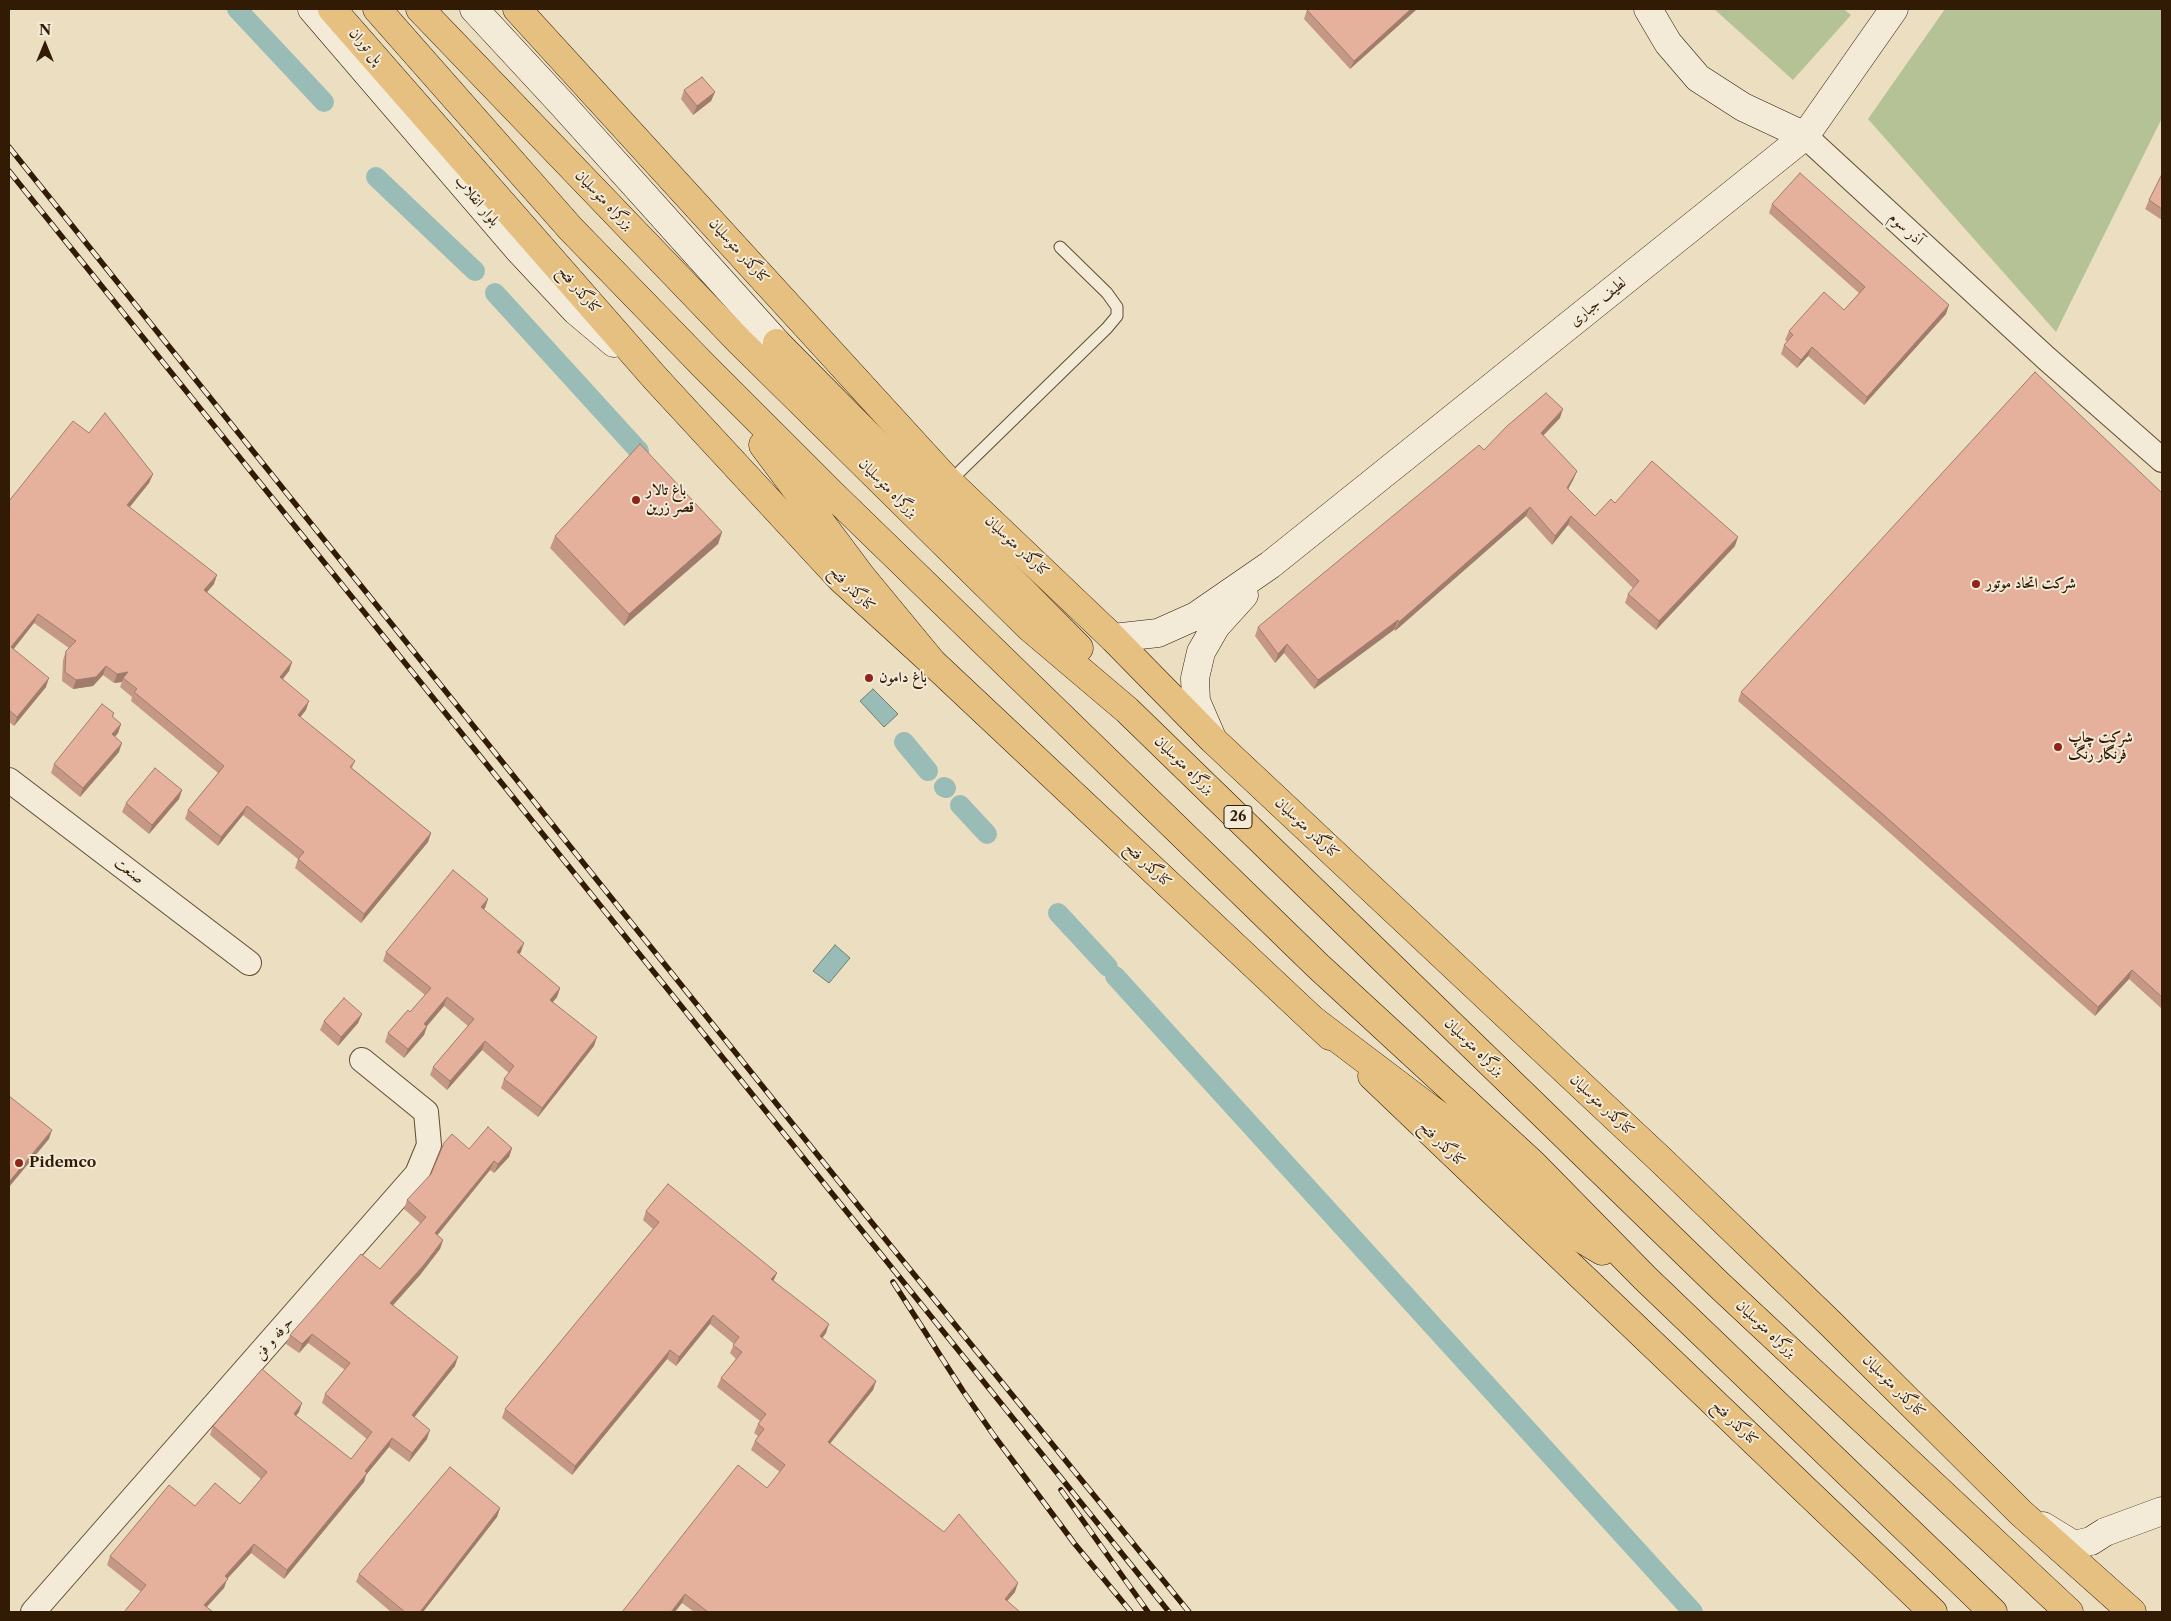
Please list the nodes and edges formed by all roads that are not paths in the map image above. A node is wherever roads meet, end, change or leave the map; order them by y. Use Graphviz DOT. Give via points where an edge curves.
graph roads {
  1 [pos="312,9"];
  2 [pos="332,9"];
  3 [pos="377,9"];
  4 [pos="420,9"];
  5 [pos="474,9"];
  6 [pos="517,9"];
  7 [pos="1648,9"];
  8 [pos="1894,9"];
  9 [pos="400,84"];
  10 [pos="1805,136"];
  11 [pos="1060,246"];
  12 [pos="704,366"];
  13 [pos="656,379"];
  14 [pos="2162,460"];
  15 [pos="949,482"];
  16 [pos="1270,565"];
  17 [pos="1113,638"];
  18 [pos="932,662"];
  19 [pos="1127,710"];
  20 [pos="1212,740"];
  21 [pos="9,780"];
  22 [pos="249,963"];
  23 [pos="1312,1020"];
  24 [pos="362,1060"];
  25 [pos="1645,1278"];
  26 [pos="2162,1511"];
  27 [pos="2021,1513"];
  28 [pos="2162,1524"];
  29 [pos="2094,1579"];
  30 [pos="33,1612"];
  31 [pos="1932,1612"];
  32 [pos="1993,1612"];
  33 [pos="2069,1612"];
  34 [pos="2132,1612"];
  1 -- 13 [label="main road, بلوار انقلاب" via="518,249 576,311"];
  2 -- 9 [label="main road, پل توران"];
  3 -- 12 [label="main road" via="570,228"];
  4 -- 19 [label="main road, بزرگراه متوسلیان / 26" via="739,341 1029,627"];
  5 -- 19 [label="main road" via="776,343 1088,658"];
  6 -- 15 [label="main road, کنارگذر متوسلیان"];
  7 -- 10 [label="main road, آذر سوم" via="1668,43 1698,78 1743,107"];
  8 -- 10 [label="main road, لطیف جباری"];
  9 -- 13 [label="main road, کنارگذر فتح"];
  10 -- 14 [label="street, آذر سوم"];
  10 -- 16 [label="main road, لطیف جباری"];
  11 -- 15 [label="lane" via="1107,293 1117,307 1117,316"];
  12 -- 18 [label="main road" via="861,576"];
  12 -- 25 [label="main road" via="1114,769 1318,966 1532,1164"];
  13 -- 18 [label="main road, کنارگذر فتح" via="840,578"];
  15 -- 17 [label="main road, کنارگذر متوسلیان"];
  16 -- 17 [label="main road" via="1196,616 1158,633"];
  16 -- 20 [label="main road" via="1216,626 1201,652 1195,678 1196,701"];
  17 -- 20 [label="main road, کنارگذر متوسلیان"];
  18 -- 23 [label="main road, کنارگذر فتح"];
  19 -- 33 [label="main road, بزرگراه متوسلیان / 26" via="1717,1283"];
  20 -- 27 [label="main road, کنارگذر متوسلیان" via="1676,1174"];
  21 -- 22 [label="street, صنعت"];
  23 -- 25 [label="main road" via="1474,1142 1577,1236"];
  23 -- 31 [label="main road, کنارگذر فتح"];
  24 -- 30 [label="street, حرفه و فن" via="426,1112 429,1145 417,1174"];
  25 -- 32 [label="main road"];
  26 -- 27 [label="main road" via="2074,1545"];
  27 -- 29 [label="main road, کنارگذر متوسلیان"];
  28 -- 29 [label="main road" via="2127,1537 2102,1553"];
  29 -- 34 [label="main road, کنارگذر متوسلیان"];
}
